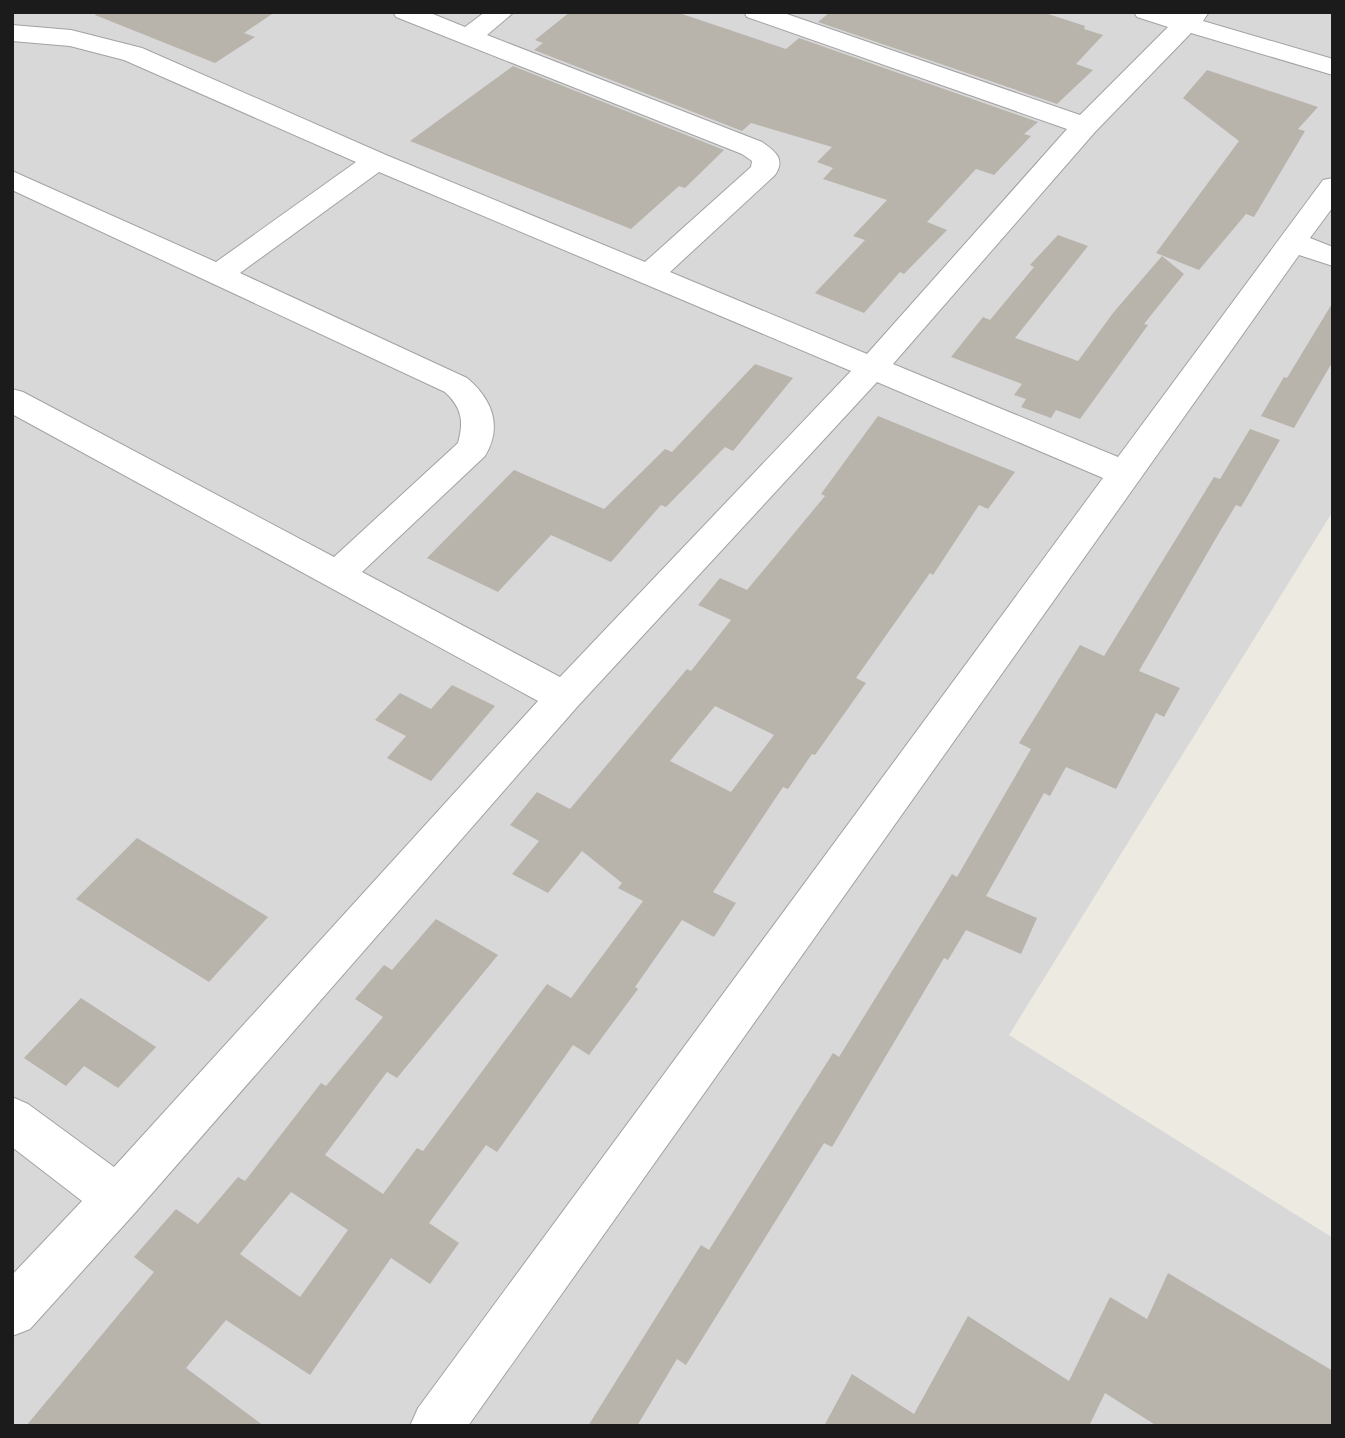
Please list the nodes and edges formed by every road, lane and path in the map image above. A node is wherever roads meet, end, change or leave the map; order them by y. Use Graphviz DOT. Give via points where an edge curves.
graph roads {
  1 [pos="405,12"];
  2 [pos="502,12"];
  3 [pos="756,12"];
  4 [pos="1146,12"];
  5 [pos="1191,18"];
  6 [pos="12,33"];
  7 [pos="469,36"];
  8 [pos="1333,67"];
  9 [pos="1085,126"];
  10 [pos="376,161"];
  11 [pos="12,179"];
  12 [pos="1333,186"];
  13 [pos="1292,242"];
  14 [pos="1333,257"];
  15 [pos="650,274"];
  16 [pos="218,275"];
  17 [pos="871,369"];
  18 [pos="12,400"];
  19 [pos="1124,473"];
  20 [pos="337,576"];
  21 [pos="564,697"];
  22 [pos="12,1119"];
  23 [pos="117,1198"];
  24 [pos="12,1311"];
  25 [pos="436,1426"];
  1 -- 7 [label="street"];
  2 -- 7 [label="street"];
  3 -- 9 [label="street"];
  4 -- 5 [label="street"];
  5 -- 8 [label="street"];
  5 -- 9 [label="street"];
  6 -- 10 [label="street" via="71,38 133,54"];
  7 -- 15 [label="street" via="752,148 766,158 765,169"];
  9 -- 17 [label="street"];
  10 -- 15 [label="street"];
  10 -- 16 [label="street"];
  11 -- 16 [label="street"];
  12 -- 13 [label="street"];
  13 -- 14 [label="street"];
  13 -- 19 [label="street"];
  15 -- 17 [label="street"];
  16 -- 20 [label="street" via="456,385 478,412 473,447"];
  17 -- 19 [label="street"];
  17 -- 21 [label="street"];
  18 -- 20 [label="street"];
  19 -- 25 [label="street"];
  20 -- 21 [label="street"];
  21 -- 23 [label="street"];
  22 -- 23 [label="street"];
  23 -- 24 [label="street"];
}
